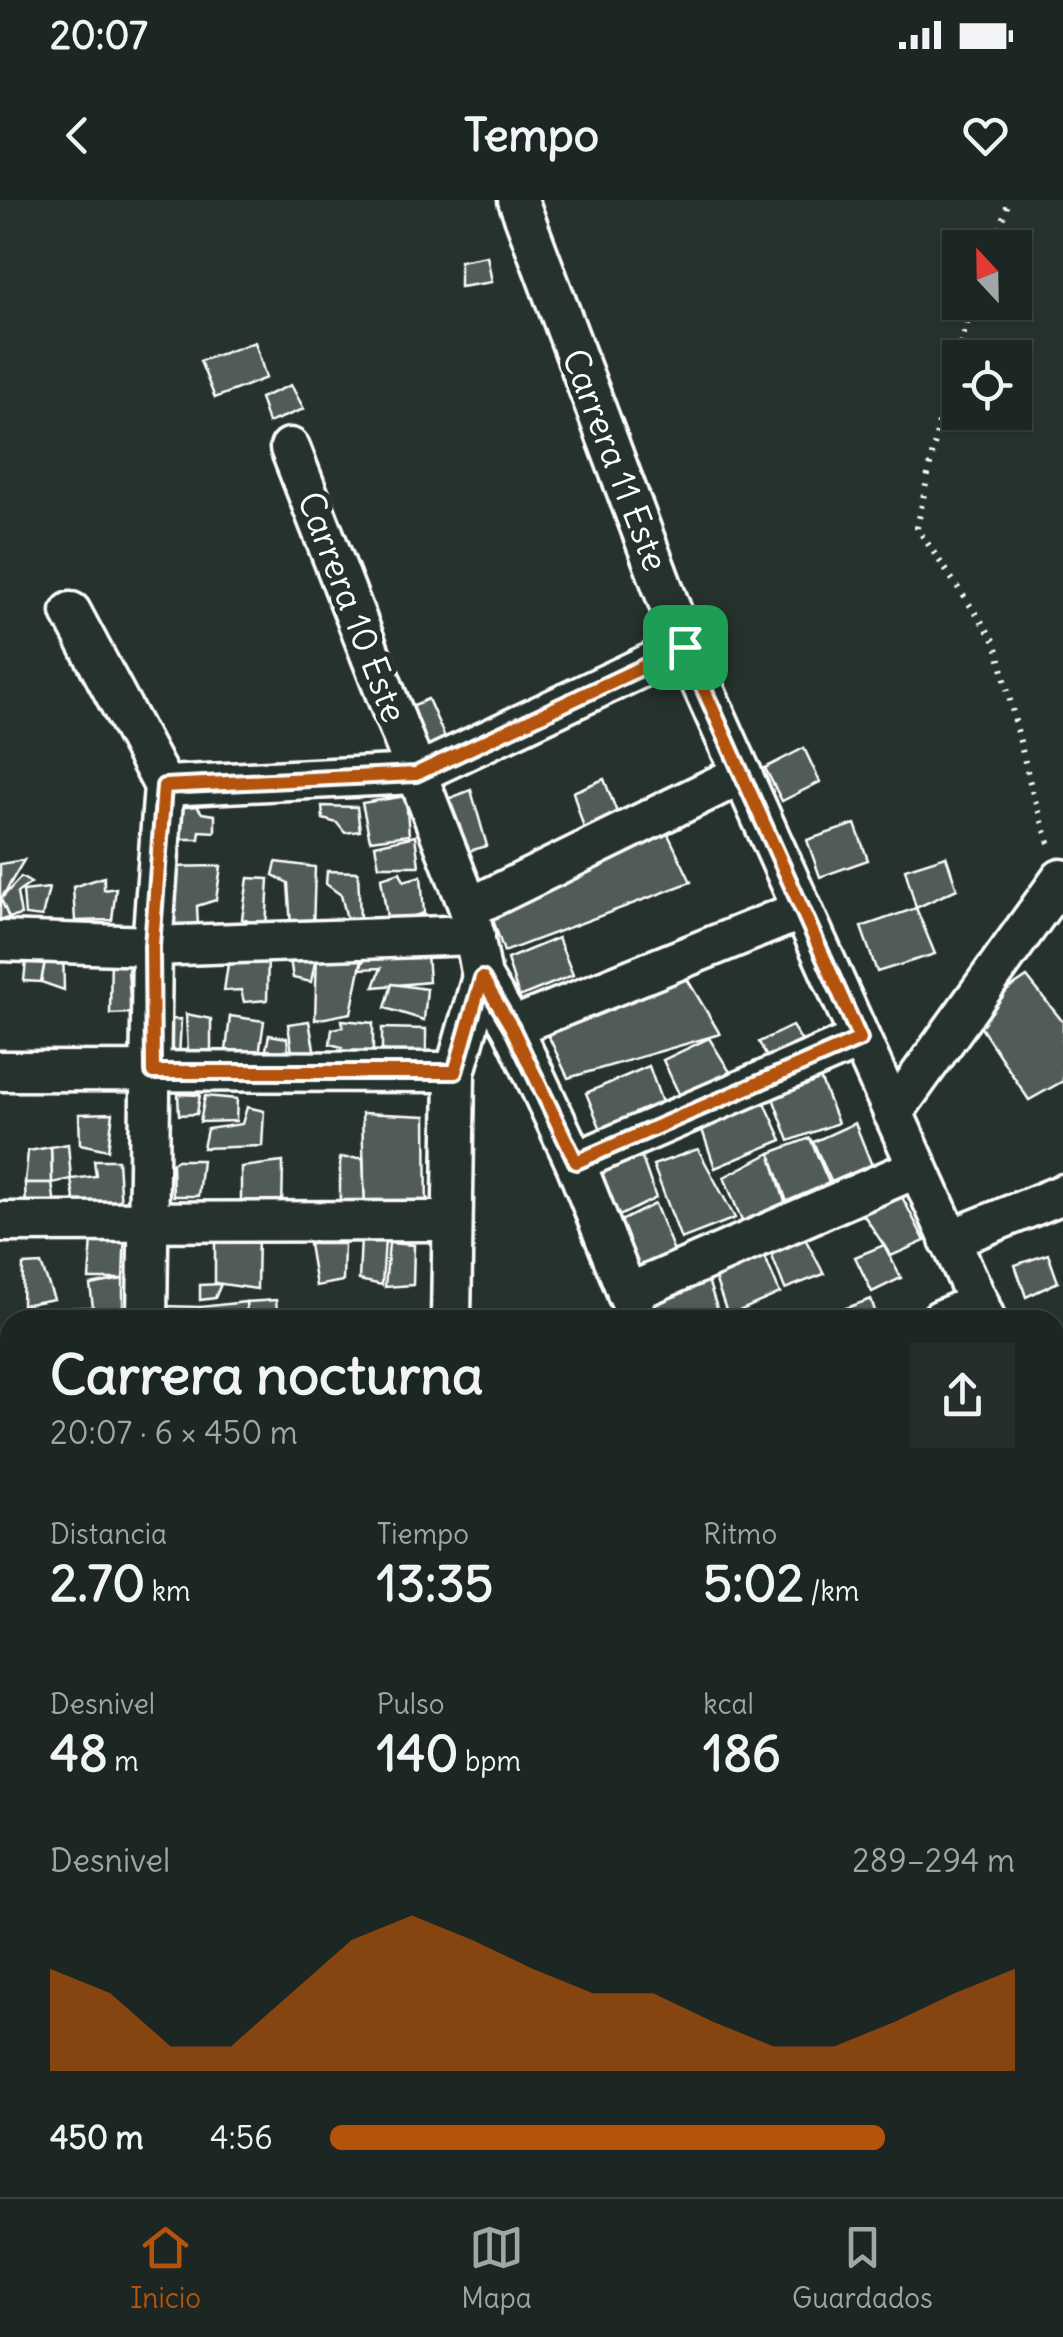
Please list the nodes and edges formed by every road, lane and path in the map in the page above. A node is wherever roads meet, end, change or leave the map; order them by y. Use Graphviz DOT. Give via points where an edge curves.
graph roads {
  1 [pos="518,200"];
  2 [pos="1009,200"];
  3 [pos="999,230"];
  4 [pos="968,320"];
  5 [pos="290,448"];
  6 [pos="71,612"];
  7 [pos="685,647"];
  8 [pos="416,774"];
  9 [pos="742,774"];
  10 [pos="164,786"];
  11 [pos="1060,879"];
  12 [pos="802,910"];
  13 [pos="472,921"];
  14 [pos="0,940"];
  15 [pos="152,946"];
  16 [pos="482,978"];
  17 [pos="512,1028"];
  18 [pos="860,1039"];
  19 [pos="0,1071"];
  20 [pos="153,1072"];
  21 [pos="455,1072"];
  22 [pos="892,1113"];
  23 [pos="576,1162"];
  24 [pos="917,1168"];
  25 [pos="1063,1194"];
  26 [pos="150,1220"];
  27 [pos="452,1221"];
  28 [pos="0,1222"];
  29 [pos="949,1240"];
  30 [pos="632,1307"];
  31 [pos="147,1310"];
  32 [pos="450,1310"];
  33 [pos="982,1310"];
  1 -- 7 [label="street, Carrera 11 Este"];
  2 -- 3 [label="path"];
  4 -- 11 [label="path" via="946,388 917,528 996,643"];
  5 -- 8 [label="street, Carrera 10 Este"];
  6 -- 10 [label="street"];
  7 -- 8 [label="street"];
  7 -- 9 [label="street, Carrera 11 Este"];
  8 -- 10 [label="street"];
  8 -- 13 [label="street, Carrera 10 Este"];
  9 -- 12 [label="street, Carrera 11 Este"];
  9 -- 13 [label="street"];
  10 -- 15 [label="street"];
  11 -- 22 [label="street"];
  12 -- 17 [label="street"];
  12 -- 18 [label="street, Carrera 11 Este"];
  13 -- 15 [label="street"];
  13 -- 16 [label="street, Carrera 10 Este"];
  14 -- 15 [label="street"];
  15 -- 20 [label="street"];
  16 -- 17 [label="street, Carrera 10 Este"];
  16 -- 21 [label="street"];
  17 -- 23 [label="street, Carrera 10 Este"];
  18 -- 22 [label="street, Carrera 11 Este"];
  18 -- 23 [label="street"];
  19 -- 20 [label="street"];
  20 -- 21 [label="street"];
  20 -- 26 [label="street"];
  21 -- 27 [label="street"];
  22 -- 24 [label="street, Carrera 11 Este"];
  23 -- 30 [label="street, Carrera 10 Este"];
  24 -- 29 [label="street, Carrera 11 Este"];
  24 -- 30 [label="street"];
  25 -- 29 [label="street"];
  26 -- 27 [label="street"];
  26 -- 28 [label="street"];
  26 -- 31 [label="street"];
  27 -- 32 [label="street"];
  29 -- 33 [label="street, Carrera 11 Este"];
}
